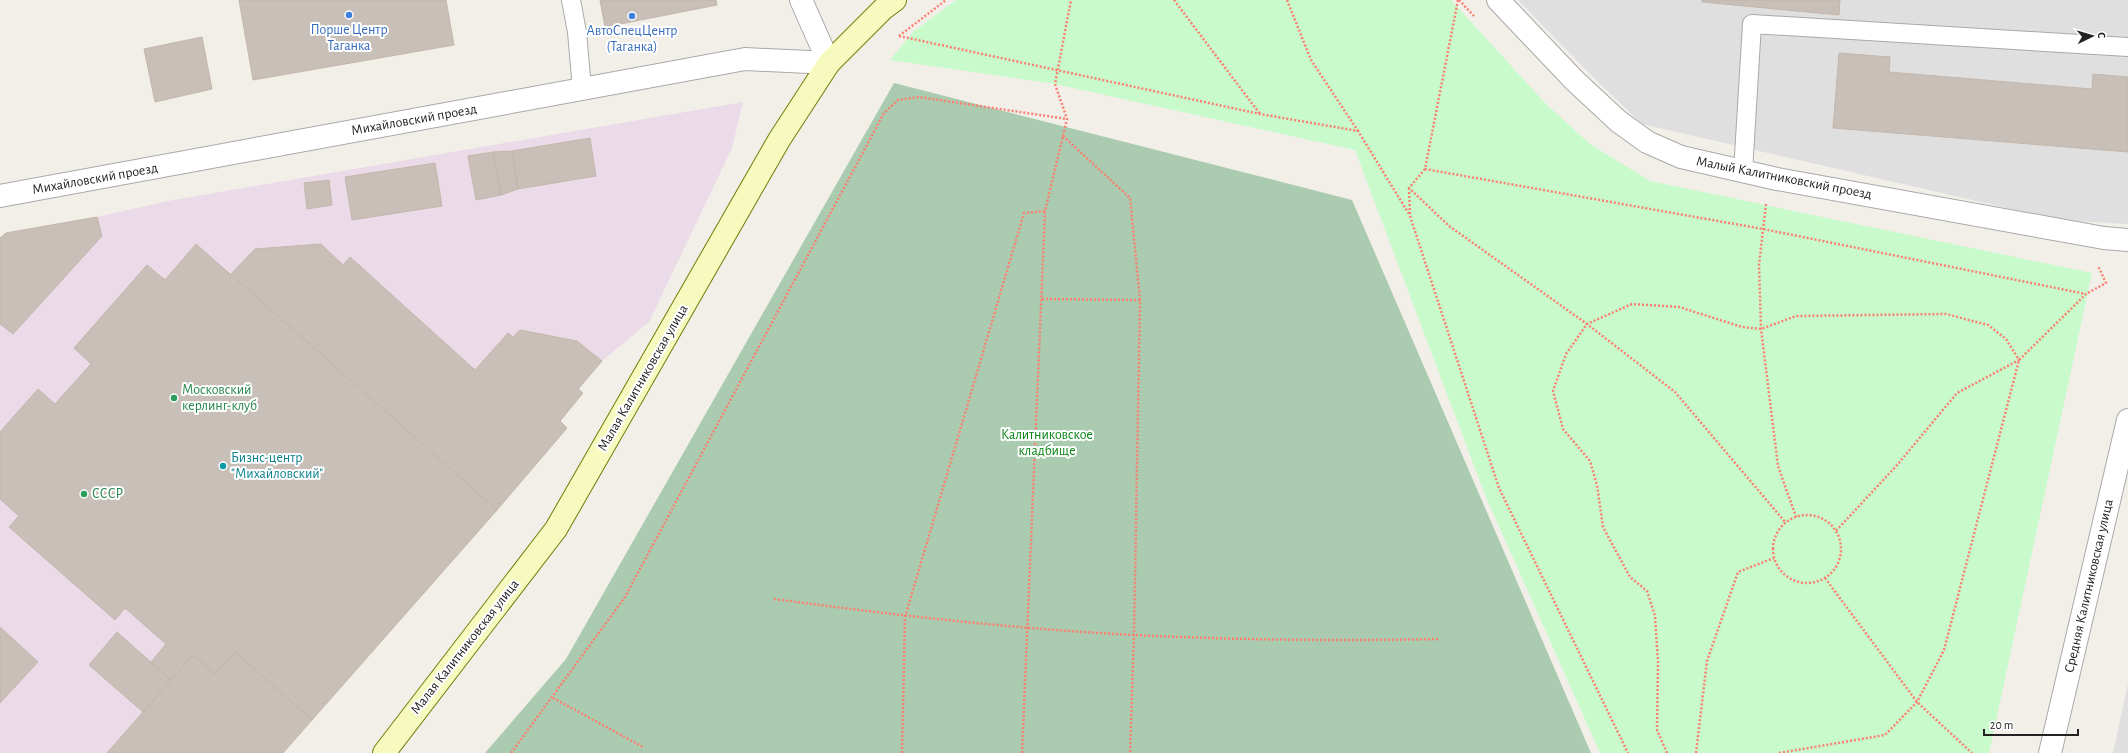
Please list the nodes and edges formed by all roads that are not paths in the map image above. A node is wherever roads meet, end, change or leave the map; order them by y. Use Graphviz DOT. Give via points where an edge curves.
graph roads {
  1 [pos="571,0"];
  2 [pos="801,0"];
  3 [pos="895,0"];
  4 [pos="1498,0"];
  5 [pos="2128,46"];
  6 [pos="829,63"];
  7 [pos="582,89"];
  8 [pos="1743,172"];
  9 [pos="0,196"];
  10 [pos="2128,240"];
  11 [pos="2128,420"];
  12 [pos="384,753"];
  13 [pos="2050,753"];
  1 -- 7 [label="lane" via="577,32"];
  2 -- 6 [label="street"];
  3 -- 6 [label="street, Малая Калитниковская улица"];
  4 -- 8 [label="street, Малый Калитниковский проезд" via="1574,80 1618,121 1647,142 1681,157"];
  5 -- 8 [label="lane" via="1752,24"];
  6 -- 7 [label="street, Михайловский проезд" via="745,59"];
  6 -- 12 [label="street, Малая Калитниковская улица" via="779,140 556,529"];
  7 -- 9 [label="street, Михайловский проезд"];
  8 -- 10 [label="street, Малый Калитниковский проезд" via="2104,238"];
  11 -- 13 [label="street, Средняя Калитниковская улица"];
}
